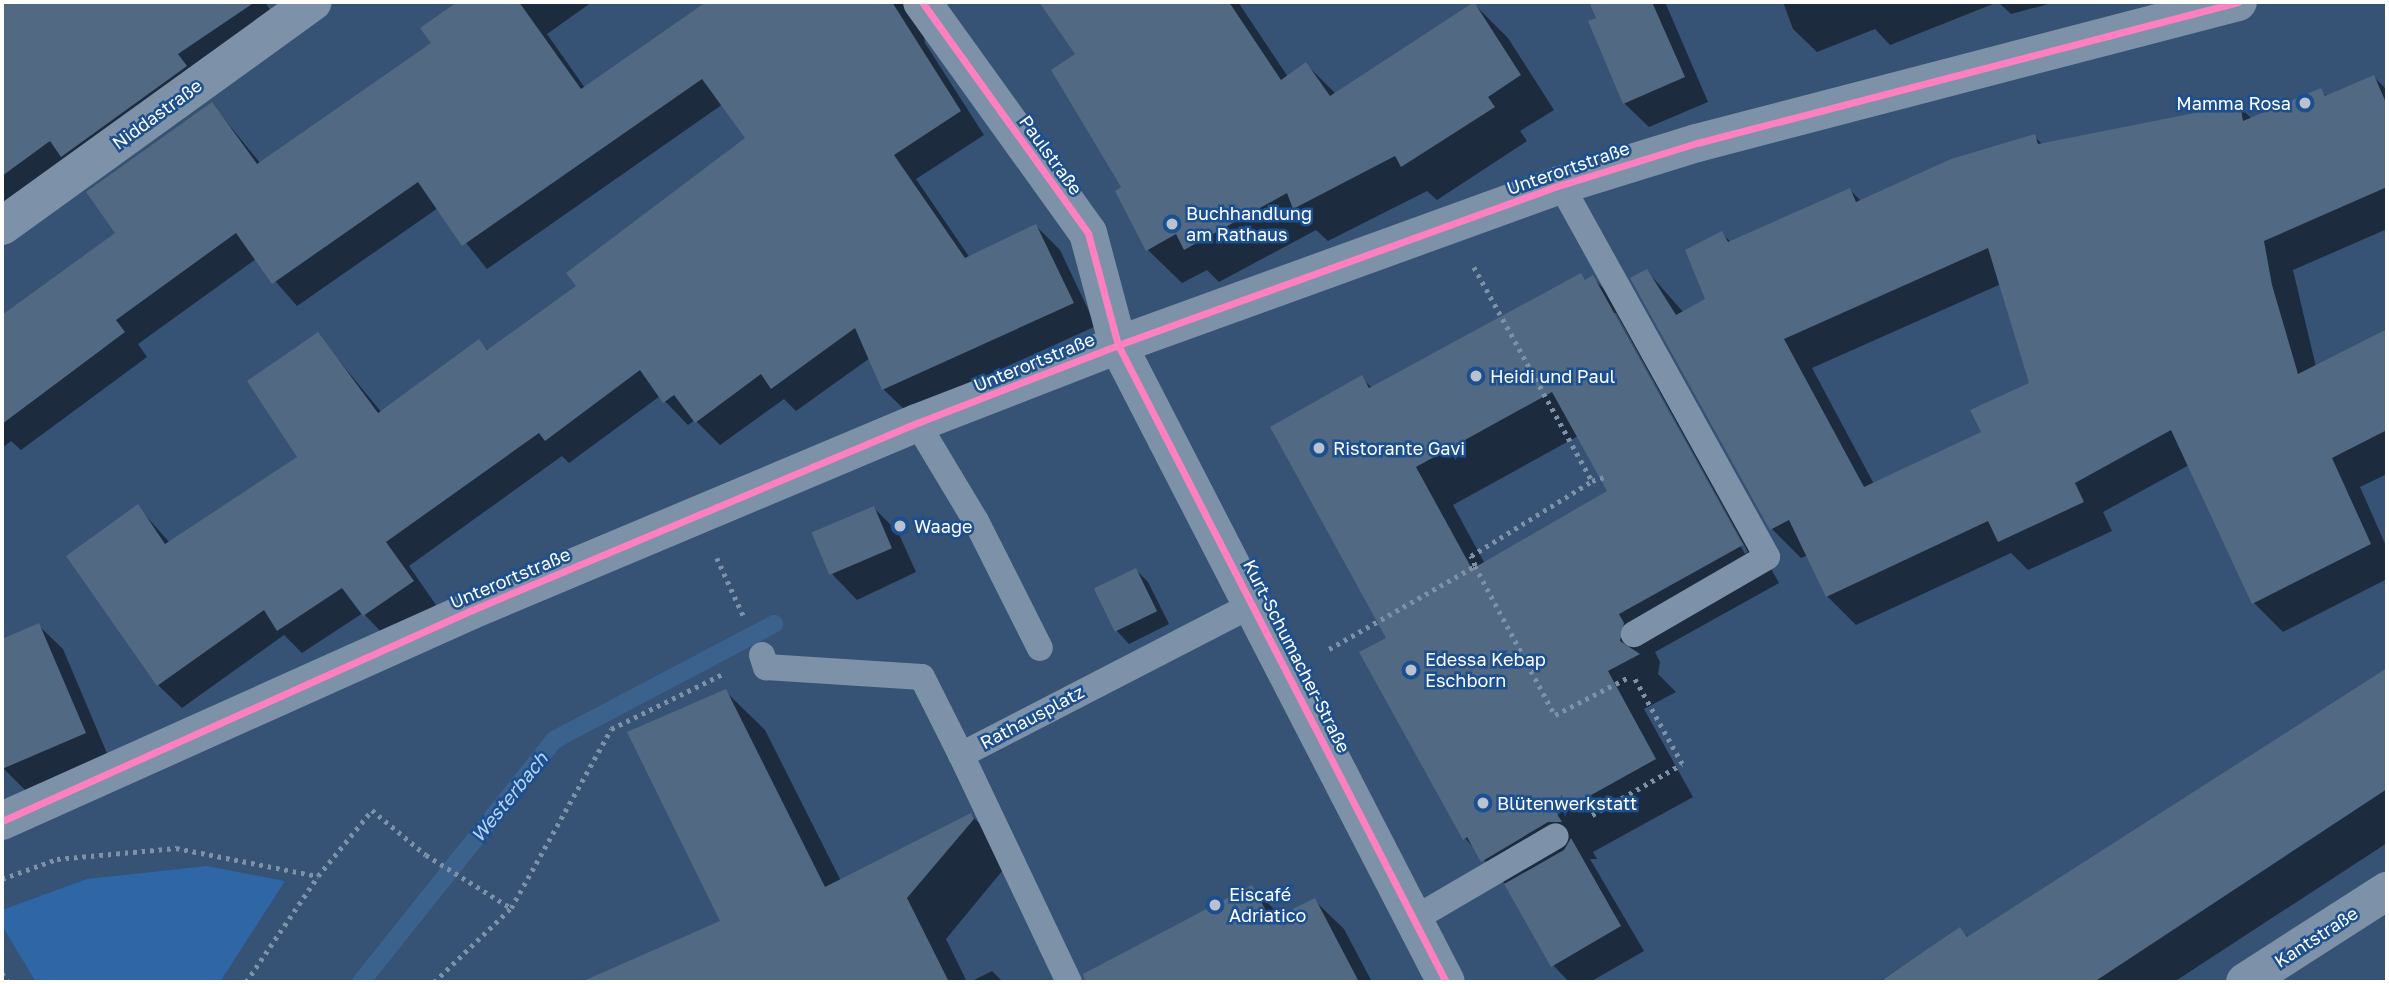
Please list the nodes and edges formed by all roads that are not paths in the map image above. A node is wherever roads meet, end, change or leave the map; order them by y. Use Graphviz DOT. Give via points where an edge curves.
graph roads {
  1 [pos="313,2"];
  2 [pos="922,2"];
  3 [pos="2238,2"];
  4 [pos="1561,185"];
  5 [pos="2,226"];
  6 [pos="1118,345"];
  7 [pos="917,423"];
  8 [pos="1253,604"];
  9 [pos="1634,634"];
  10 [pos="1040,648"];
  11 [pos="762,655"];
  12 [pos="961,755"];
  13 [pos="2,821"];
  14 [pos="1556,836"];
  15 [pos="2387,891"];
  16 [pos="1414,919"];
  17 [pos="1069,982"];
  18 [pos="1446,982"];
  19 [pos="2245,982"];
  1 -- 5 [label="street, Niddastraße"];
  2 -- 6 [label="street, Paulstraße" via="1088,233"];
  3 -- 4 [label="street, Unterortstraße" via="1697,143"];
  4 -- 6 [label="street, Unterortstraße"];
  4 -- 9 [label="lane" via="1767,557"];
  6 -- 7 [label="street, Unterortstraße"];
  6 -- 8 [label="street, Kurt-Schumacher-Straße"];
  7 -- 10 [label="lane" via="976,521"];
  7 -- 13 [label="street, Unterortstraße" via="362,658"];
  8 -- 12 [label="lane, Rathausplatz"];
  8 -- 16 [label="street, Kurt-Schumacher-Straße"];
  11 -- 12 [label="lane" via="766,667 922,677"];
  12 -- 17 [label="lane, Rathausplatz"];
  14 -- 16 [label="lane"];
  15 -- 19 [label="street, Kantstraße"];
  16 -- 18 [label="street, Kurt-Schumacher-Straße"];
}
